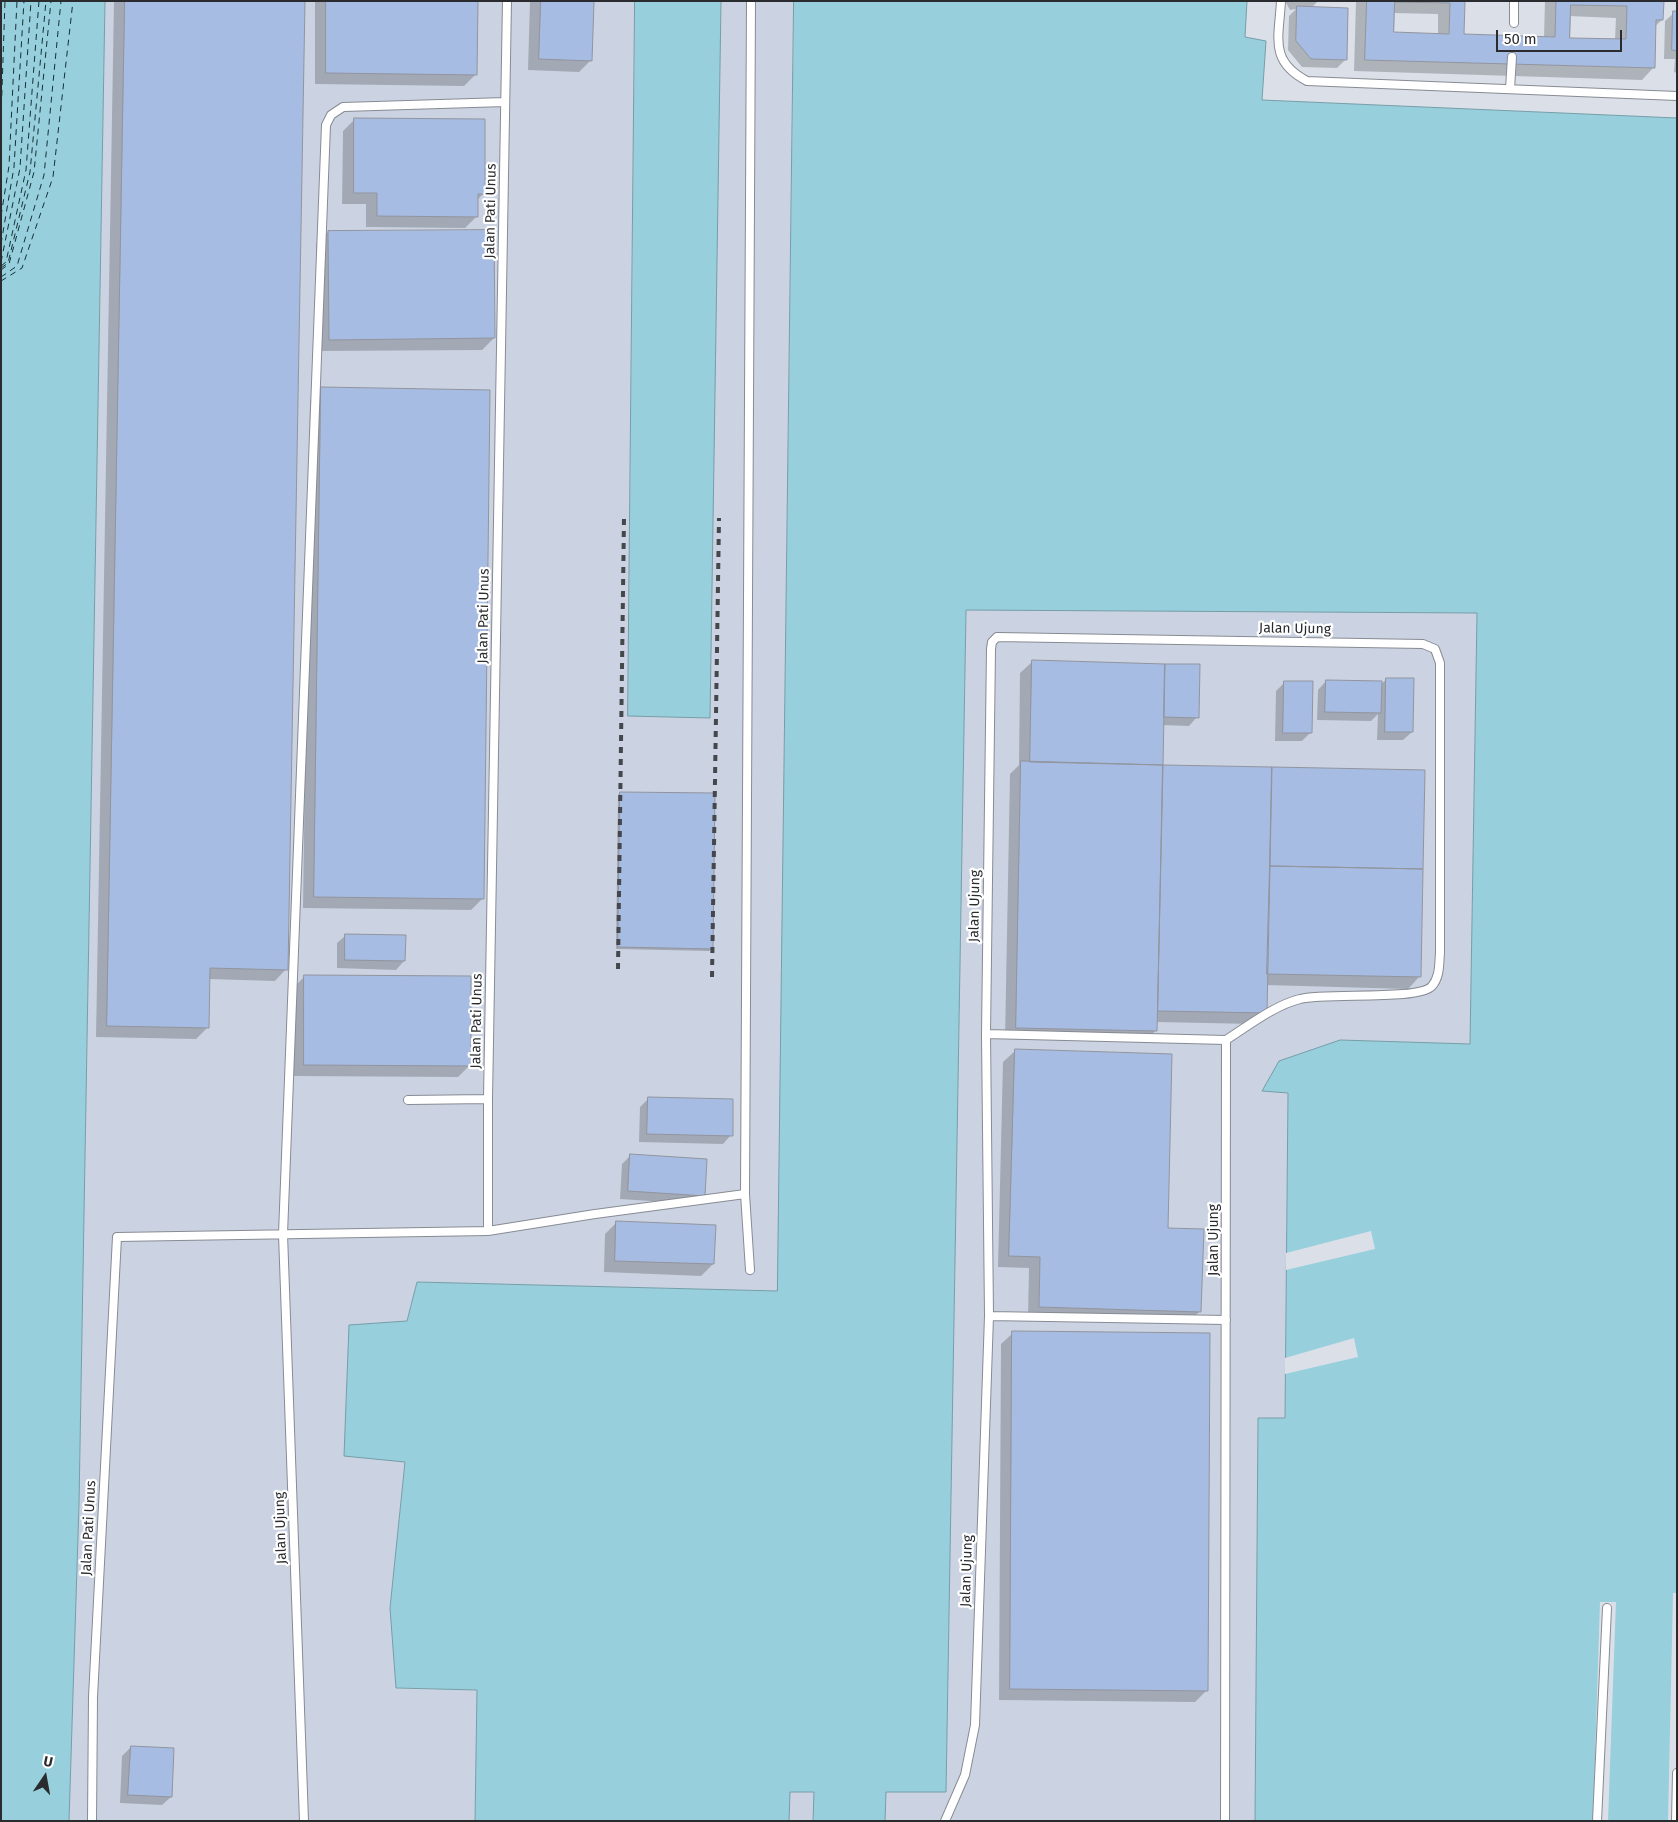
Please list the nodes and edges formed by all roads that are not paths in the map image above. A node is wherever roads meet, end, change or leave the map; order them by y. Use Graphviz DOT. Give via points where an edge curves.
graph roads {
  1 [pos="507,1"];
  2 [pos="751,1"];
  3 [pos="1281,1"];
  4 [pos="1514,1"];
  5 [pos="1514,23"];
  6 [pos="1512,57"];
  7 [pos="1510,89"];
  8 [pos="1677,96"];
  9 [pos="505,102"];
  10 [pos="986,1034"];
  11 [pos="1226,1040"];
  12 [pos="488,1099"];
  13 [pos="408,1100"];
  14 [pos="745,1194"];
  15 [pos="488,1231"];
  16 [pos="283,1234"];
  17 [pos="750,1270"];
  18 [pos="989,1316"];
  19 [pos="1226,1320"];
  20 [pos="1607,1608"];
  21 [pos="1677,1773"];
  22 [pos="92,1821"];
  23 [pos="304,1821"];
  24 [pos="945,1821"];
  25 [pos="1225,1821"];
  26 [pos="1596,1821"];
  27 [pos="1676,1821"];
  1 -- 9 [label="lane, Jalan Pati Unus"];
  2 -- 14 [label="lane"];
  3 -- 7 [label="lane" via="1278,52 1294,74 1307,81"];
  4 -- 5 [label="lane"];
  6 -- 7 [label="lane"];
  7 -- 8 [label="lane"];
  9 -- 12 [label="lane, Jalan Pati Unus"];
  9 -- 16 [label="lane, Jalan Ujung" via="343,107 331,116 326,125"];
  10 -- 11 [label="lane"];
  10 -- 11 [label="lane, Jalan Ujung" via="991,649 997,637 1423,644 1435,649 1440,663 1439,973 1432,986 1424,992 1408,995 1300,998"];
  10 -- 18 [label="lane, Jalan Ujung"];
  11 -- 19 [label="lane, Jalan Ujung"];
  12 -- 13 [label="lane"];
  12 -- 15 [label="lane, Jalan Pati Unus"];
  14 -- 15 [label="lane"];
  14 -- 17 [label="lane"];
  15 -- 16 [label="lane"];
  16 -- 22 [label="lane, Jalan Pati Unus" via="117,1236 93,1697"];
  16 -- 23 [label="lane, Jalan Ujung"];
  18 -- 19 [label="lane"];
  18 -- 24 [label="lane, Jalan Ujung" via="975,1725 965,1775"];
  19 -- 25 [label="lane, Jalan Ujung"];
  20 -- 26 [label="lane"];
  21 -- 27 [label="lane"];
}
